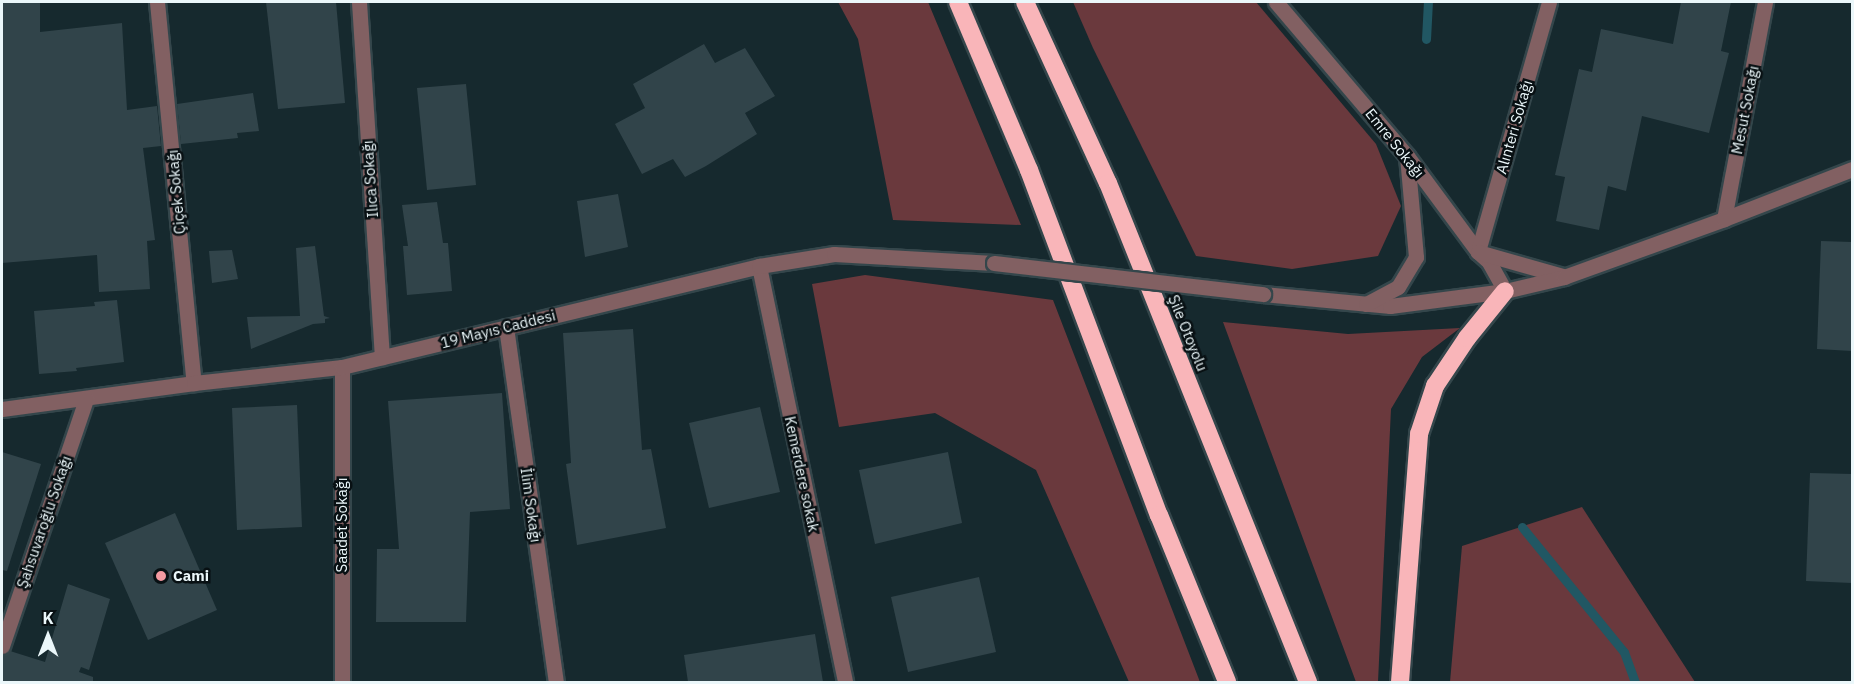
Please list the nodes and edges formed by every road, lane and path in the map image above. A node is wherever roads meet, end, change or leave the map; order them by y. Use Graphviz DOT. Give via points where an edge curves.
graph roads {
  1 [pos="157,2"];
  2 [pos="359,2"];
  3 [pos="958,2"];
  4 [pos="1025,2"];
  5 [pos="1276,2"];
  6 [pos="1549,2"];
  7 [pos="1765,2"];
  8 [pos="1407,156"];
  9 [pos="1848,175"];
  10 [pos="1724,219"];
  11 [pos="1478,252"];
  12 [pos="759,266"];
  13 [pos="1564,277"];
  14 [pos="1504,291"];
  15 [pos="1366,304"];
  16 [pos="506,327"];
  17 [pos="382,357"];
  18 [pos="342,367"];
  19 [pos="194,383"];
  20 [pos="86,399"];
  21 [pos="2,409"];
  22 [pos="2,646"];
  23 [pos="342,682"];
  24 [pos="556,682"];
  25 [pos="845,682"];
  26 [pos="1227,682"];
  27 [pos="1308,682"];
  28 [pos="1400,682"];
  1 -- 19 [label="street, Çiçek Sokağı"];
  2 -- 17 [label="street, Ilıca Sokağı"];
  3 -- 26 [label="highway" via="1029,170 1159,515"];
  4 -- 27 [label="highway, Şile Otoyolu" via="1108,183"];
  5 -- 8 [label="street, Emre Sokağı"];
  6 -- 11 [label="street, Alınteri Sokağı"];
  7 -- 10 [label="street, Mesut Sokağı"];
  8 -- 11 [label="street, Emre Sokağı"];
  8 -- 15 [label="street" via="1416,257 1398,287"];
  9 -- 10 [label="street, 19 Mayıs Caddesi"];
  10 -- 13 [label="street, 19 Mayıs Caddesi"];
  11 -- 13 [label="street"];
  11 -- 14 [label="street, Emre Sokağı" via="1496,273"];
  12 -- 15 [label="street, 19 Mayıs Caddesi, bridge" via="834,254 994,263"];
  12 -- 16 [label="street, 19 Mayıs Caddesi"];
  12 -- 25 [label="street, Kemerdere sokak"];
  13 -- 14 [label="street, 19 Mayıs Caddesi"];
  14 -- 15 [label="street, 19 Mayıs Caddesi" via="1390,306"];
  14 -- 28 [label="highway" via="1435,386 1419,434"];
  16 -- 17 [label="street, 19 Mayıs Caddesi"];
  16 -- 24 [label="street, İlim Sokağı"];
  17 -- 18 [label="street, 19 Mayıs Caddesi"];
  18 -- 19 [label="street, 19 Mayıs Caddesi"];
  18 -- 23 [label="street, Saadet Sokağı"];
  19 -- 20 [label="street, 19 Mayıs Caddesi"];
  20 -- 21 [label="street, 19 Mayıs Caddesi"];
  20 -- 22 [label="street, Şahsuvaroğlu Sokağı"];
}
